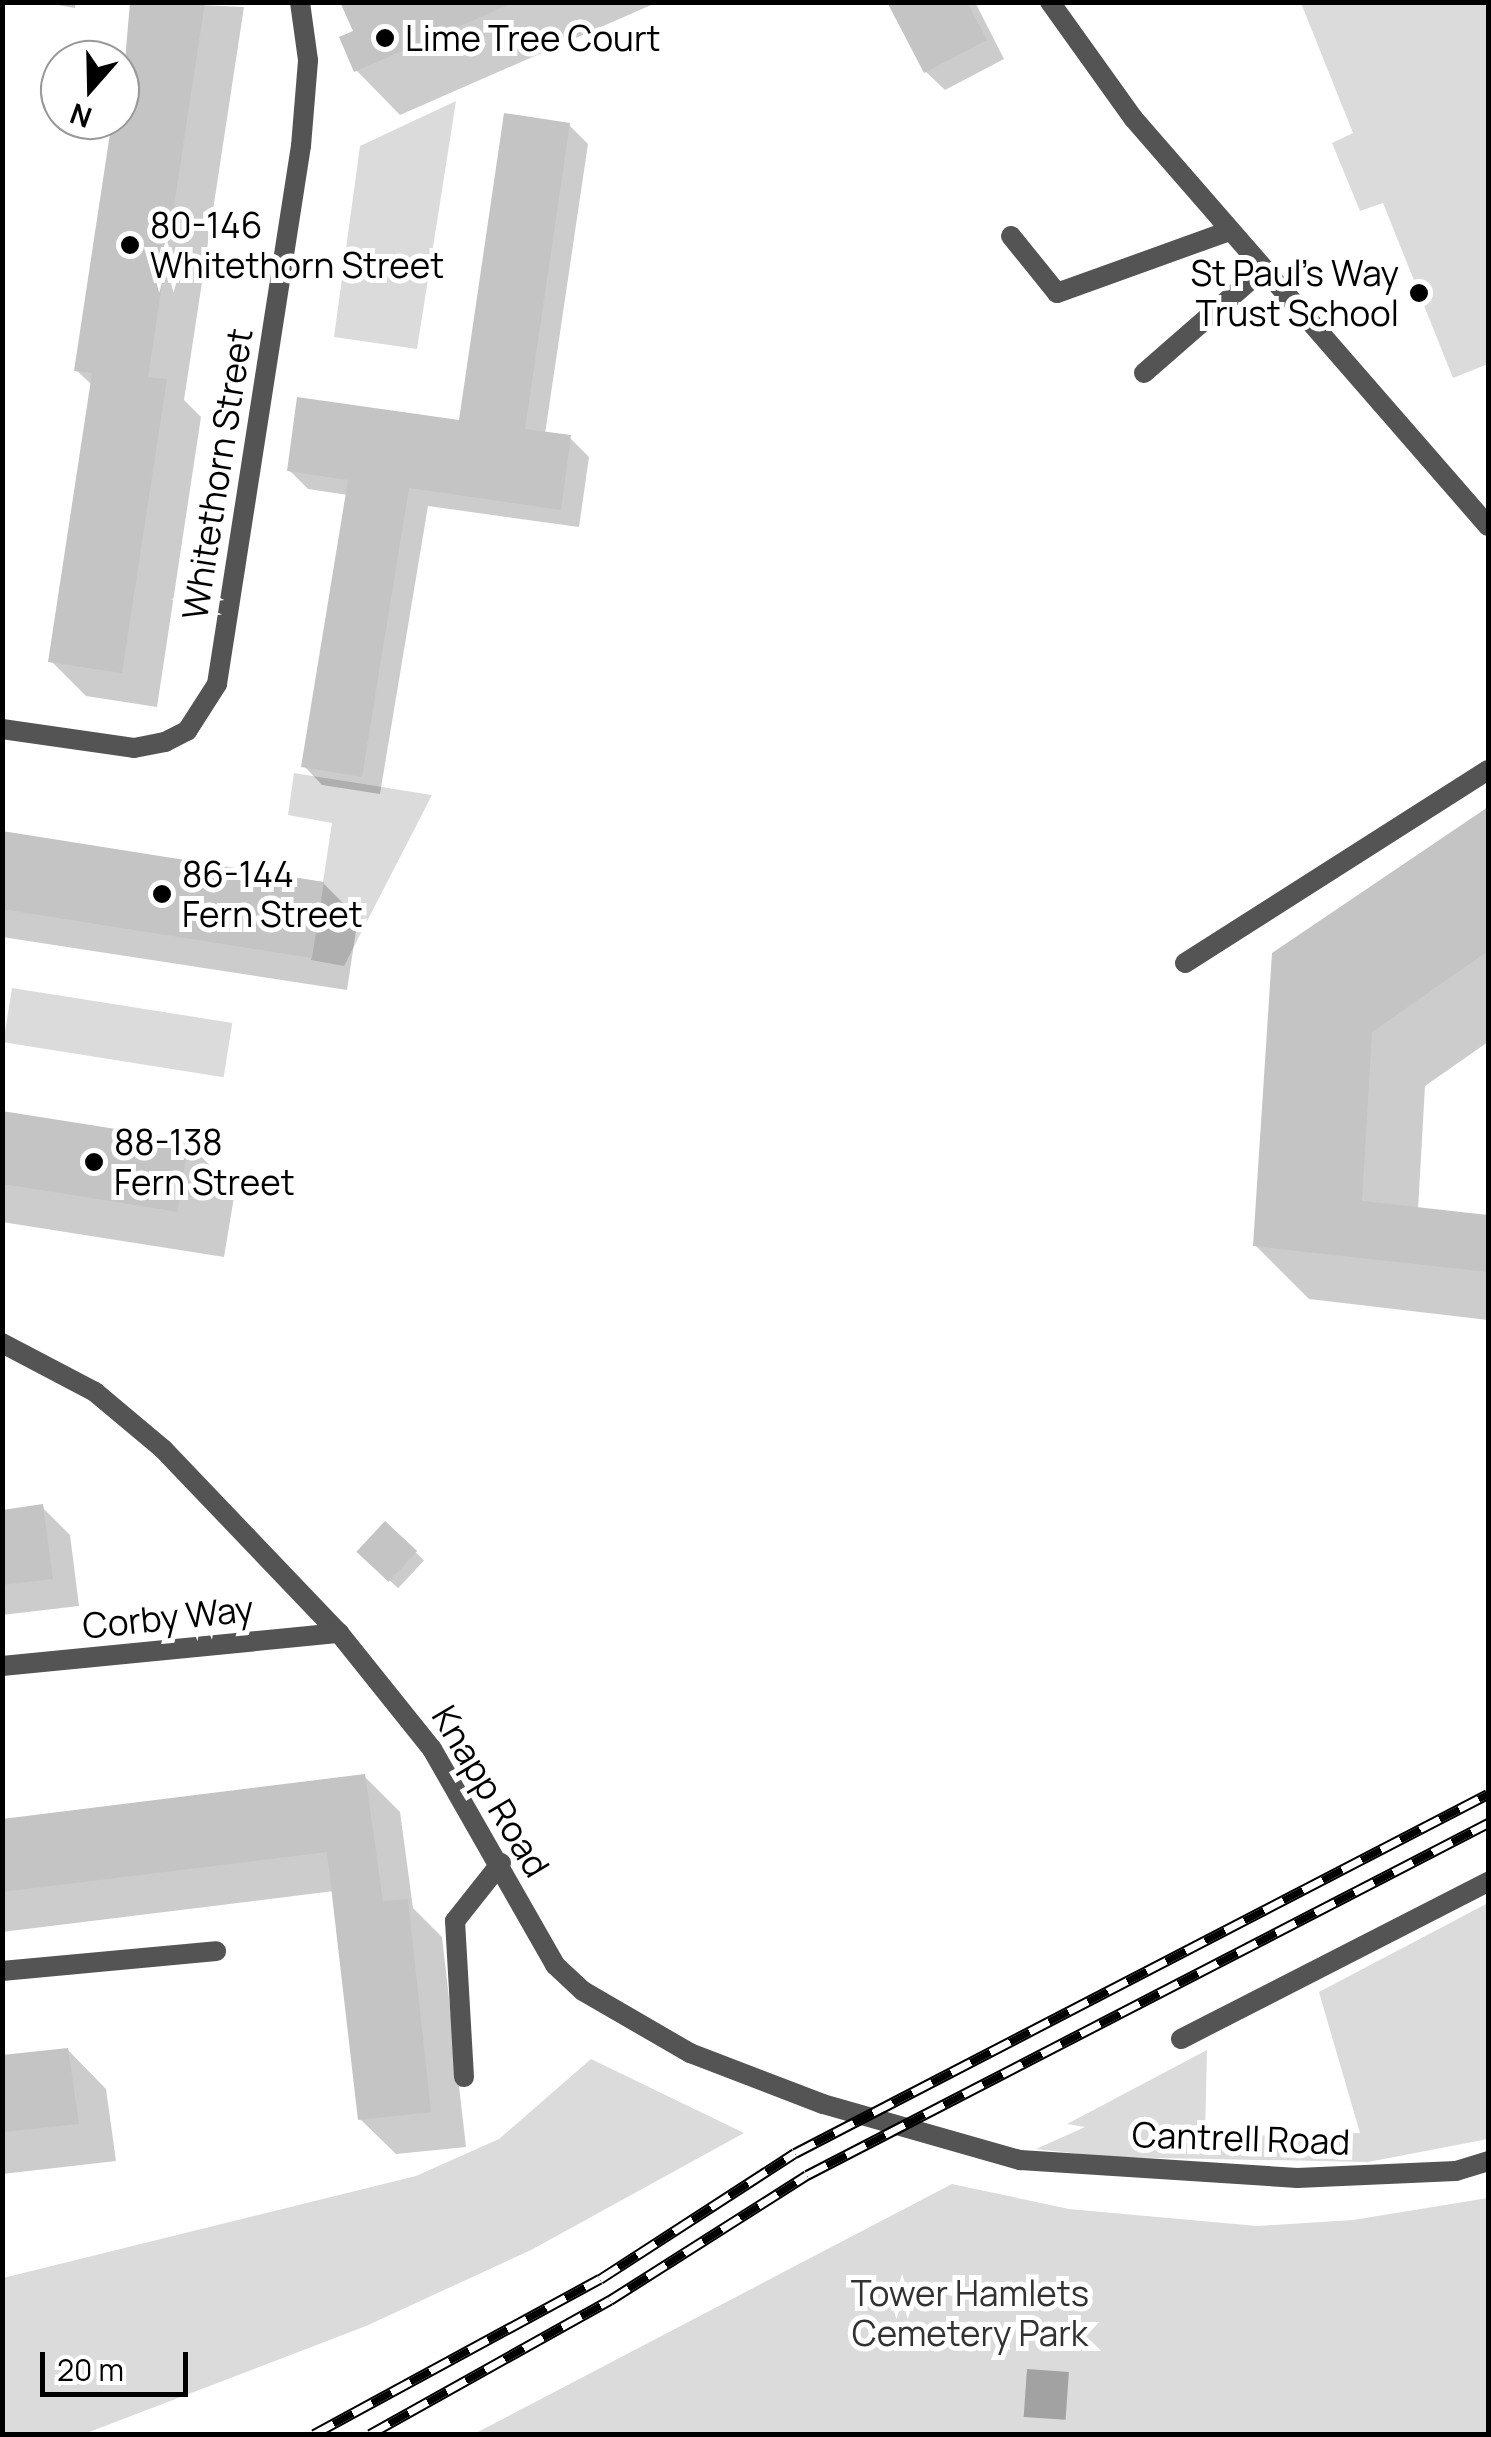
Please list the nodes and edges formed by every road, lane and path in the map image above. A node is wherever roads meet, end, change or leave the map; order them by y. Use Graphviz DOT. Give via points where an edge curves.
graph roads {
  1 [pos="300,2"];
  2 [pos="1050,2"];
  3 [pos="1229,231"];
  4 [pos="1011,236"];
  5 [pos="1262,270"];
  6 [pos="1144,372"];
  7 [pos="1488,526"];
  8 [pos="2,729"];
  9 [pos="1488,770"];
  10 [pos="1185,963"];
  11 [pos="2,1343"];
  12 [pos="339,1633"];
  13 [pos="2,1666"];
  14 [pos="501,1863"];
  15 [pos="1488,1882"];
  16 [pos="216,1951"];
  17 [pos="2,1971"];
  18 [pos="1181,2039"];
  19 [pos="464,2077"];
  20 [pos="992,2154"];
  21 [pos="1488,2161"];
  1 -- 8 [label="street, Whitethorn Street" via="308,60 301,146 217,684 186,731 134,748"];
  2 -- 3 [label="street" via="1114,94"];
  3 -- 4 [label="street" via="1058,293"];
  3 -- 5 [label="street"];
  5 -- 6 [label="street"];
  5 -- 7 [label="street"];
  9 -- 10 [label="street"];
  11 -- 12 [label="street, Knapp Road" via="95,1392 163,1449"];
  12 -- 13 [label="street, Corby Way"];
  12 -- 14 [label="street, Knapp Road" via="432,1749"];
  14 -- 19 [label="street" via="455,1921"];
  14 -- 20 [label="street, Knapp Road" via="555,1966 583,1992 690,2053 824,2104"];
  15 -- 18 [label="street"];
  16 -- 17 [label="street"];
  20 -- 21 [label="street, Cantrell Road" via="1297,2178 1456,2171"];
}
